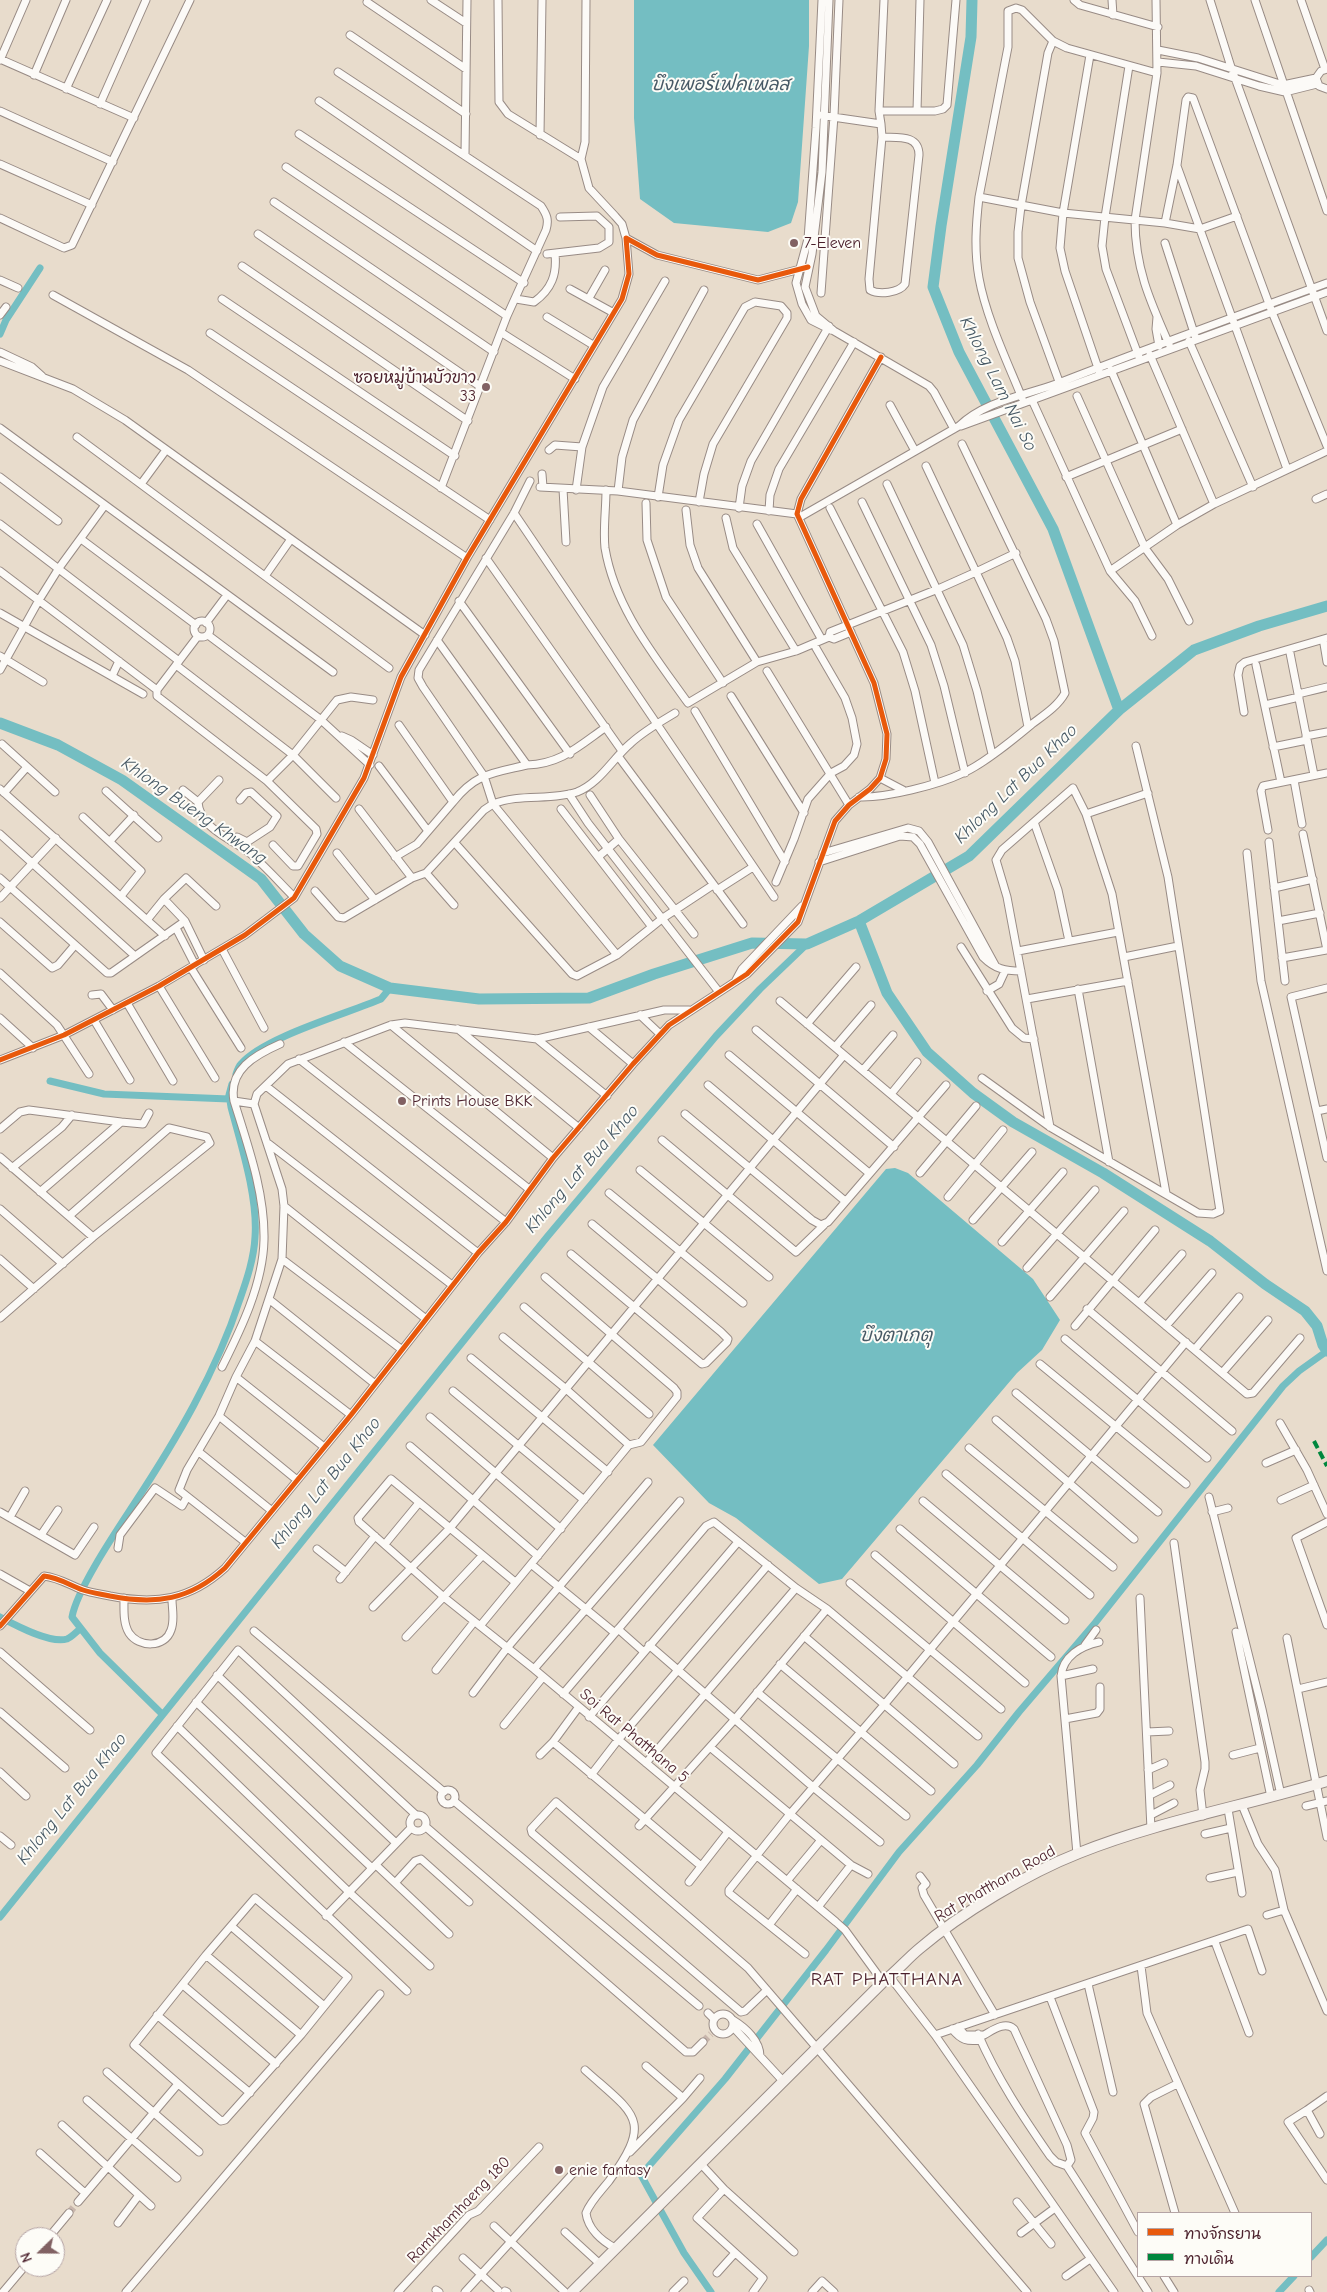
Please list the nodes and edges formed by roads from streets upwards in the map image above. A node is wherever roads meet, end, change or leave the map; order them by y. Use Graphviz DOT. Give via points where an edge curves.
graph roads {
  1 [pos="26,0"];
  2 [pos="66,0"];
  3 [pos="107,0"];
  4 [pos="146,0"];
  5 [pos="190,0"];
  6 [pos="431,0"];
  7 [pos="467,0"];
  8 [pos="498,0"];
  9 [pos="542,0"];
  10 [pos="586,0"];
  11 [pos="822,0"];
  12 [pos="829,0"];
  13 [pos="839,0"];
  14 [pos="884,0"];
  15 [pos="920,0"];
  16 [pos="956,0"];
  17 [pos="1074,0"];
  18 [pos="1112,0"];
  19 [pos="1156,0"];
  20 [pos="1210,0"];
  21 [pos="1255,0"];
  22 [pos="1301,0"];
  23 [pos="367,2"];
  24 [pos="1113,15"];
  25 [pos="466,23"];
  26 [pos="1158,27"];
  27 [pos="350,35"];
  28 [pos="1053,41"];
  29 [pos="1158,50"];
  30 [pos="1090,55"];
  31 [pos="0,60"];
  32 [pos="1158,62"];
  33 [pos="1129,66"];
  34 [pos="1230,68"];
  35 [pos="466,69"];
  36 [pos="1326,69"];
  37 [pos="338,72"];
  38 [pos="1157,73"];
  39 [pos="34,75"];
  40 [pos="1234,78"];
  41 [pos="1317,81"];
  42 [pos="1284,88"];
  43 [pos="66,89"];
  44 [pos="1327,89"];
  45 [pos="319,101"];
  46 [pos="100,104"];
  47 [pos="0,111"];
  48 [pos="880,111"];
  49 [pos="917,111"];
  50 [pos="466,114"];
  51 [pos="820,115"];
  52 [pos="834,116"];
  53 [pos="134,118"];
  54 [pos="881,124"];
  55 [pos="299,134"];
  56 [pos="540,136"];
  57 [pos="882,137"];
  58 [pos="465,156"];
  59 [pos="581,159"];
  60 [pos="114,162"];
  61 [pos="0,164"];
  62 [pos="1177,165"];
  63 [pos="286,167"];
  64 [pos="979,197"];
  65 [pos="274,202"];
  66 [pos="92,205"];
  67 [pos="1021,206"];
  68 [pos="1327,210"];
  69 [pos="1063,213"];
  70 [pos="1238,216"];
  71 [pos="560,217"];
  72 [pos="1104,217"];
  73 [pos="0,218"];
  74 [pos="1135,220"];
  75 [pos="1165,223"];
  76 [pos="1200,229"];
  77 [pos="258,234"];
  78 [pos="626,238"];
  79 [pos="1165,243"];
  80 [pos="537,251"];
  81 [pos="242,266"];
  82 [pos="808,267"];
  83 [pos="798,269"];
  84 [pos="605,270"];
  85 [pos="0,280"];
  86 [pos="665,281"];
  87 [pos="524,283"];
  88 [pos="1327,283"];
  89 [pos="18,288"];
  90 [pos="570,289"];
  91 [pos="704,290"];
  92 [pos="1327,292"];
  93 [pos="820,293"];
  94 [pos="1312,293"];
  95 [pos="52,295"];
  96 [pos="589,298"];
  97 [pos="222,299"];
  98 [pos="516,299"];
  99 [pos="1269,304"];
  100 [pos="6,306"];
  101 [pos="612,312"];
  102 [pos="1272,312"];
  103 [pos="810,313"];
  104 [pos="0,315"];
  105 [pos="507,316"];
  106 [pos="547,317"];
  107 [pos="1157,317"];
  108 [pos="1232,322"];
  109 [pos="830,329"];
  110 [pos="1327,331"];
  111 [pos="210,333"];
  112 [pos="502,333"];
  113 [pos="1193,337"];
  114 [pos="854,342"];
  115 [pos="1169,344"];
  116 [pos="594,345"];
  117 [pos="1160,348"];
  118 [pos="0,352"];
  119 [pos="494,352"];
  120 [pos="1150,355"];
  121 [pos="1138,356"];
  122 [pos="881,357"];
  123 [pos="0,361"];
  124 [pos="31,370"];
  125 [pos="1111,370"];
  126 [pos="1099,371"];
  127 [pos="575,379"];
  128 [pos="1060,386"];
  129 [pos="481,387"];
  130 [pos="1077,396"];
  131 [pos="1022,400"];
  132 [pos="1032,400"];
  133 [pos="890,405"];
  134 [pos="973,418"];
  135 [pos="468,421"];
  136 [pos="0,428"];
  137 [pos="957,428"];
  138 [pos="1182,429"];
  139 [pos="77,437"];
  140 [pos="962,444"];
  141 [pos="1143,444"];
  142 [pos="1327,446"];
  143 [pos="582,447"];
  144 [pos="166,450"];
  145 [pos="548,450"];
  146 [pos="915,451"];
  147 [pos="1327,451"];
  148 [pos="455,456"];
  149 [pos="1106,459"];
  150 [pos="926,466"];
  151 [pos="1287,469"];
  152 [pos="542,474"];
  153 [pos="0,477"];
  154 [pos="1066,477"];
  155 [pos="530,481"];
  156 [pos="140,484"];
  157 [pos="887,484"];
  158 [pos="1253,487"];
  159 [pos="441,488"];
  160 [pos="563,489"];
  161 [pos="576,490"];
  162 [pos="606,490"];
  163 [pos="618,491"];
  164 [pos="1327,494"];
  165 [pos="658,497"];
  166 [pos="1316,499"];
  167 [pos="700,502"];
  168 [pos="862,502"];
  169 [pos="646,504"];
  170 [pos="1214,504"];
  171 [pos="105,505"];
  172 [pos="739,508"];
  173 [pos="830,508"];
  174 [pos="686,510"];
  175 [pos="769,511"];
  176 [pos="514,513"];
  177 [pos="798,515"];
  178 [pos="726,518"];
  179 [pos="490,520"];
  180 [pos="58,521"];
  181 [pos="0,524"];
  182 [pos="757,524"];
  183 [pos="1177,525"];
  184 [pos="82,539"];
  185 [pos="291,539"];
  186 [pos="566,542"];
  187 [pos="1145,548"];
  188 [pos="1016,553"];
  189 [pos="467,558"];
  190 [pos="486,558"];
  191 [pos="59,568"];
  192 [pos="0,570"];
  193 [pos="1110,571"];
  194 [pos="976,572"];
  195 [pos="265,576"];
  196 [pos="938,589"];
  197 [pos="227,595"];
  198 [pos="38,600"];
  199 [pos="460,601"];
  200 [pos="908,601"];
  201 [pos="882,612"];
  202 [pos="0,613"];
  203 [pos="1189,621"];
  204 [pos="206,623"];
  205 [pos="848,624"];
  206 [pos="196,625"];
  207 [pos="23,626"];
  208 [pos="851,632"];
  209 [pos="425,634"];
  210 [pos="208,635"];
  211 [pos="198,636"];
  212 [pos="1152,636"];
  213 [pos="825,639"];
  214 [pos="437,640"];
  215 [pos="1325,641"];
  216 [pos="816,648"];
  217 [pos="796,651"];
  218 [pos="1290,653"];
  219 [pos="3,657"];
  220 [pos="118,661"];
  221 [pos="757,662"];
  222 [pos="1327,662"];
  223 [pos="178,663"];
  224 [pos="1256,665"];
  225 [pos="389,668"];
  226 [pos="0,670"];
  227 [pos="767,671"];
  228 [pos="334,672"];
  229 [pos="112,676"];
  230 [pos="43,682"];
  231 [pos="723,683"];
  232 [pos="1327,687"];
  233 [pos="156,690"];
  234 [pos="143,694"];
  235 [pos="1298,695"];
  236 [pos="731,696"];
  237 [pos="373,700"];
  238 [pos="1264,705"];
  239 [pos="695,711"];
  240 [pos="1244,712"];
  241 [pos="675,713"];
  242 [pos="320,720"];
  243 [pos="657,723"];
  244 [pos="399,725"];
  245 [pos="606,727"];
  246 [pos="1028,727"];
  247 [pos="1327,732"];
  248 [pos="341,736"];
  249 [pos="1307,738"];
  250 [pos="2,744"];
  251 [pos="1136,746"];
  252 [pos="1273,747"];
  253 [pos="570,754"];
  254 [pos="620,754"];
  255 [pos="992,754"];
  256 [pos="293,755"];
  257 [pos="373,755"];
  258 [pos="370,765"];
  259 [pos="526,765"];
  260 [pos="379,766"];
  261 [pos="27,767"];
  262 [pos="831,773"];
  263 [pos="965,773"];
  264 [pos="1327,773"];
  265 [pos="484,776"];
  266 [pos="1314,776"];
  267 [pos="880,778"];
  268 [pos="219,780"];
  269 [pos="1294,780"];
  270 [pos="267,782"];
  271 [pos="1281,782"];
  272 [pos="935,783"];
  273 [pos="106,790"];
  274 [pos="183,790"];
  275 [pos="903,790"];
  276 [pos="2,791"];
  277 [pos="55,792"];
  278 [pos="1148,793"];
  279 [pos="569,794"];
  280 [pos="590,795"];
  281 [pos="859,797"];
  282 [pos="336,798"];
  283 [pos="240,800"];
  284 [pos="198,802"];
  285 [pos="454,802"];
  286 [pos="493,804"];
  287 [pos="849,805"];
  288 [pos="359,809"];
  289 [pos="561,809"];
  290 [pos="804,813"];
  291 [pos="1086,814"];
  292 [pos="134,815"];
  293 [pos="83,817"];
  294 [pos="1034,822"];
  295 [pos="1302,824"];
  296 [pos="1268,830"];
  297 [pos="428,831"];
  298 [pos="0,834"];
  299 [pos="1304,834"];
  300 [pos="56,838"];
  301 [pos="158,838"];
  302 [pos="619,839"];
  303 [pos="110,841"];
  304 [pos="231,841"];
  305 [pos="247,842"];
  306 [pos="1269,842"];
  307 [pos="455,843"];
  308 [pos="273,845"];
  309 [pos="608,848"];
  310 [pos="247,851"];
  311 [pos="337,853"];
  312 [pos="823,853"];
  313 [pos="1247,853"];
  314 [pos="598,856"];
  315 [pos="395,857"];
  316 [pos="785,862"];
  317 [pos="819,862"];
  318 [pos="32,863"];
  319 [pos="753,867"];
  320 [pos="426,873"];
  321 [pos="0,878"];
  322 [pos="412,878"];
  323 [pos="1313,879"];
  324 [pos="776,882"];
  325 [pos="10,887"];
  326 [pos="715,887"];
  327 [pos="1274,888"];
  328 [pos="315,891"];
  329 [pos="121,896"];
  330 [pos="774,897"];
  331 [pos="0,898"];
  332 [pos="294,898"];
  333 [pos="164,899"];
  334 [pos="374,900"];
  335 [pos="454,905"];
  336 [pos="216,906"];
  337 [pos="676,910"];
  338 [pos="963,912"];
  339 [pos="1320,913"];
  340 [pos="663,918"];
  341 [pos="147,920"];
  342 [pos="1278,921"];
  343 [pos="0,922"];
  344 [pos="185,922"];
  345 [pos="743,924"];
  346 [pos="176,928"];
  347 [pos="652,928"];
  348 [pos="1118,932"];
  349 [pos="694,934"];
  350 [pos="165,936"];
  351 [pos="1069,941"];
  352 [pos="75,945"];
  353 [pos="1178,946"];
  354 [pos="961,947"];
  355 [pos="222,949"];
  356 [pos="1018,950"];
  357 [pos="1327,950"];
  358 [pos="617,955"];
  359 [pos="135,956"];
  360 [pos="1124,957"];
  361 [pos="1282,958"];
  362 [pos="204,960"];
  363 [pos="193,966"];
  364 [pos="856,967"];
  365 [pos="1005,971"];
  366 [pos="1021,971"];
  367 [pos="0,973"];
  368 [pos="1128,981"];
  369 [pos="1285,981"];
  370 [pos="159,986"];
  371 [pos="1327,988"];
  372 [pos="1078,989"];
  373 [pos="987,991"];
  374 [pos="719,992"];
  375 [pos="92,995"];
  376 [pos="1027,999"];
  377 [pos="780,1002"];
  378 [pos="127,1003"];
  379 [pos="872,1005"];
  380 [pos="113,1010"];
  381 [pos="689,1010"];
  382 [pos="640,1015"];
  383 [pos="0,1018"];
  384 [pos="94,1020"];
  385 [pos="807,1024"];
  386 [pos="391,1025"];
  387 [pos="589,1027"];
  388 [pos="264,1028"];
  389 [pos="458,1028"];
  390 [pos="756,1030"];
  391 [pos="660,1034"];
  392 [pos="64,1035"];
  393 [pos="893,1035"];
  394 [pos="536,1038"];
  395 [pos="1034,1039"];
  396 [pos="344,1042"];
  397 [pos="280,1044"];
  398 [pos="835,1047"];
  399 [pos="33,1048"];
  400 [pos="241,1048"];
  401 [pos="729,1054"];
  402 [pos="844,1055"];
  403 [pos="0,1060"];
  404 [pos="299,1060"];
  405 [pos="917,1062"];
  406 [pos="633,1064"];
  407 [pos="863,1070"];
  408 [pos="89,1074"];
  409 [pos="215,1078"];
  410 [pos="982,1078"];
  411 [pos="130,1080"];
  412 [pos="174,1081"];
  413 [pos="708,1085"];
  414 [pos="820,1085"];
  415 [pos="946,1085"];
  416 [pos="266,1086"];
  417 [pos="891,1094"];
  418 [pos="606,1096"];
  419 [pos="234,1102"];
  420 [pos="254,1104"];
  421 [pos="976,1106"];
  422 [pos="1327,1109"];
  423 [pos="1317,1111"];
  424 [pos="796,1112"];
  425 [pos="149,1113"];
  426 [pos="686,1114"];
  427 [pos="72,1116"];
  428 [pos="919,1118"];
  429 [pos="121,1122"];
  430 [pos="1050,1127"];
  431 [pos="579,1128"];
  432 [pos="0,1129"];
  433 [pos="1004,1130"];
  434 [pos="662,1140"];
  435 [pos="773,1140"];
  436 [pos="947,1140"];
  437 [pos="269,1144"];
  438 [pos="894,1147"];
  439 [pos="1032,1152"];
  440 [pos="0,1157"];
  441 [pos="554,1158"];
  442 [pos="1327,1158"];
  443 [pos="1109,1162"];
  444 [pos="976,1164"];
  445 [pos="12,1168"];
  446 [pos="750,1168"];
  447 [pos="640,1170"];
  448 [pos="1063,1172"];
  449 [pos="920,1173"];
  450 [pos="869,1174"];
  451 [pos="1002,1186"];
  452 [pos="529,1189"];
  453 [pos="1095,1190"];
  454 [pos="40,1192"];
  455 [pos="610,1192"];
  456 [pos="1166,1193"];
  457 [pos="727,1196"];
  458 [pos="948,1197"];
  459 [pos="845,1201"];
  460 [pos="284,1206"];
  461 [pos="0,1209"];
  462 [pos="1029,1211"];
  463 [pos="1124,1211"];
  464 [pos="69,1216"];
  465 [pos="973,1220"];
  466 [pos="506,1222"];
  467 [pos="704,1223"];
  468 [pos="592,1224"];
  469 [pos="825,1224"];
  470 [pos="1155,1230"];
  471 [pos="1057,1234"];
  472 [pos="93,1237"];
  473 [pos="1002,1242"];
  474 [pos="681,1252"];
  475 [pos="478,1253"];
  476 [pos="571,1254"];
  477 [pos="1182,1254"];
  478 [pos="1084,1257"];
  479 [pos="0,1259"];
  480 [pos="282,1259"];
  481 [pos="63,1264"];
  482 [pos="1027,1268"];
  483 [pos="1327,1271"];
  484 [pos="1212,1273"];
  485 [pos="545,1277"];
  486 [pos="769,1277"];
  487 [pos="658,1280"];
  488 [pos="1111,1280"];
  489 [pos="452,1285"];
  490 [pos="34,1289"];
  491 [pos="1050,1297"];
  492 [pos="1239,1297"];
  493 [pos="270,1300"];
  494 [pos="743,1303"];
  495 [pos="1139,1303"];
  496 [pos="524,1307"];
  497 [pos="634,1307"];
  498 [pos="1087,1309"];
  499 [pos="1,1314"];
  500 [pos="426,1318"];
  501 [pos="1268,1320"];
  502 [pos="1074,1326"];
  503 [pos="1166,1326"];
  504 [pos="611,1334"];
  505 [pos="503,1338"];
  506 [pos="1300,1338"];
  507 [pos="1066,1339"];
  508 [pos="255,1342"];
  509 [pos="1186,1342"];
  510 [pos="401,1349"];
  511 [pos="1195,1349"];
  512 [pos="470,1358"];
  513 [pos="588,1362"];
  514 [pos="1040,1364"];
  515 [pos="222,1367"];
  516 [pos="1162,1372"];
  517 [pos="1222,1373"];
  518 [pos="236,1377"];
  519 [pos="375,1384"];
  520 [pos="566,1389"];
  521 [pos="453,1391"];
  522 [pos="1016,1393"];
  523 [pos="1139,1400"];
  524 [pos="649,1414"];
  525 [pos="351,1415"];
  526 [pos="218,1416"];
  527 [pos="430,1416"];
  528 [pos="541,1417"];
  529 [pos="996,1420"];
  530 [pos="1280,1423"];
  531 [pos="1116,1427"];
  532 [pos="1232,1431"];
  533 [pos="519,1444"];
  534 [pos="629,1444"];
  535 [pos="410,1446"];
  536 [pos="324,1447"];
  537 [pos="969,1448"];
  538 [pos="1296,1450"];
  539 [pos="199,1452"];
  540 [pos="1092,1455"];
  541 [pos="1207,1458"];
  542 [pos="1266,1463"];
  543 [pos="496,1472"];
  544 [pos="608,1472"];
  545 [pos="946,1474"];
  546 [pos="296,1480"];
  547 [pos="648,1482"];
  548 [pos="1068,1483"];
  549 [pos="1186,1484"];
  550 [pos="1314,1486"];
  551 [pos="24,1492"];
  552 [pos="187,1497"];
  553 [pos="1208,1497"];
  554 [pos="584,1500"];
  555 [pos="1281,1500"];
  556 [pos="472,1501"];
  557 [pos="680,1501"];
  558 [pos="923,1501"];
  559 [pos="418,1504"];
  560 [pos="1228,1508"];
  561 [pos="58,1510"];
  562 [pos="272,1511"];
  563 [pos="1046,1511"];
  564 [pos="0,1512"];
  565 [pos="1158,1512"];
  566 [pos="1212,1512"];
  567 [pos="1327,1514"];
  568 [pos="10,1517"];
  569 [pos="1327,1522"];
  570 [pos="94,1527"];
  571 [pos="450,1528"];
  572 [pos="561,1529"];
  573 [pos="900,1529"];
  574 [pos="41,1535"];
  575 [pos="375,1536"];
  576 [pos="1022,1539"];
  577 [pos="1134,1539"];
  578 [pos="245,1542"];
  579 [pos="738,1542"];
  580 [pos="1174,1543"];
  581 [pos="385,1544"];
  582 [pos="118,1548"];
  583 [pos="317,1548"];
  584 [pos="875,1555"];
  585 [pos="482,1556"];
  586 [pos="538,1556"];
  587 [pos="531,1564"];
  588 [pos="768,1565"];
  589 [pos="1000,1566"];
  590 [pos="1113,1567"];
  591 [pos="412,1569"];
  592 [pos="346,1572"];
  593 [pos="0,1574"];
  594 [pos="340,1579"];
  595 [pos="515,1582"];
  596 [pos="850,1582"];
  597 [pos="559,1587"];
  598 [pos="796,1588"];
  599 [pos="30,1591"];
  600 [pos="976,1594"];
  601 [pos="1090,1595"];
  602 [pos="124,1598"];
  603 [pos="444,1598"];
  604 [pos="1140,1598"];
  605 [pos="172,1599"];
  606 [pos="373,1607"];
  607 [pos="585,1609"];
  608 [pos="827,1609"];
  609 [pos="1065,1620"];
  610 [pos="953,1621"];
  611 [pos="477,1624"];
  612 [pos="1327,1624"];
  613 [pos="0,1626"];
  614 [pos="1096,1630"];
  615 [pos="254,1631"];
  616 [pos="616,1631"];
  617 [pos="1236,1632"];
  618 [pos="804,1636"];
  619 [pos="406,1637"];
  620 [pos="1287,1638"];
  621 [pos="1099,1642"];
  622 [pos="1085,1646"];
  623 [pos="507,1648"];
  624 [pos="647,1648"];
  625 [pos="930,1649"];
  626 [pos="0,1652"];
  627 [pos="1051,1657"];
  628 [pos="780,1664"];
  629 [pos="534,1669"];
  630 [pos="1093,1669"];
  631 [pos="436,1670"];
  632 [pos="678,1670"];
  633 [pos="217,1675"];
  634 [pos="1061,1676"];
  635 [pos="543,1677"];
  636 [pos="907,1677"];
  637 [pos="1327,1682"];
  638 [pos="1025,1683"];
  639 [pos="1100,1688"];
  640 [pos="1298,1689"];
  641 [pos="757,1692"];
  642 [pos="473,1693"];
  643 [pos="563,1694"];
  644 [pos="705,1694"];
  645 [pos="196,1702"];
  646 [pos="884,1705"];
  647 [pos="578,1708"];
  648 [pos="1001,1709"];
  649 [pos="0,1712"];
  650 [pos="589,1717"];
  651 [pos="735,1719"];
  652 [pos="1065,1719"];
  653 [pos="504,1725"];
  654 [pos="177,1726"];
  655 [pos="90,1730"];
  656 [pos="1169,1731"];
  657 [pos="860,1732"];
  658 [pos="1146,1732"];
  659 [pos="978,1736"];
  660 [pos="618,1740"];
  661 [pos="553,1742"];
  662 [pos="710,1747"];
  663 [pos="1260,1748"];
  664 [pos="540,1755"];
  665 [pos="1233,1755"];
  666 [pos="836,1759"];
  667 [pos="646,1763"];
  668 [pos="1164,1763"];
  669 [pos="954,1764"];
  670 [pos="65,1768"];
  671 [pos="1148,1770"];
  672 [pos="0,1772"];
  673 [pos="591,1775"];
  674 [pos="1322,1783"];
  675 [pos="1170,1785"];
  676 [pos="673,1786"];
  677 [pos="813,1787"];
  678 [pos="931,1790"];
  679 [pos="1150,1795"];
  680 [pos="26,1796"];
  681 [pos="1276,1796"];
  682 [pos="1324,1801"];
  683 [pos="1174,1803"];
  684 [pos="1242,1805"];
  685 [pos="1306,1806"];
  686 [pos="1228,1809"];
  687 [pos="790,1814"];
  688 [pos="1151,1814"];
  689 [pos="416,1815"];
  690 [pos="906,1816"];
  691 [pos="1203,1816"];
  692 [pos="645,1820"];
  693 [pos="639,1826"];
  694 [pos="1326,1826"];
  695 [pos="426,1827"];
  696 [pos="411,1828"];
  697 [pos="1231,1828"];
  698 [pos="1152,1829"];
  699 [pos="728,1832"];
  700 [pos="1205,1834"];
  701 [pos="0,1836"];
  702 [pos="1327,1837"];
  703 [pos="821,1840"];
  704 [pos="880,1842"];
  705 [pos="396,1843"];
  706 [pos="11,1845"];
  707 [pos="756,1854"];
  708 [pos="1078,1854"];
  709 [pos="374,1866"];
  710 [pos="701,1866"];
  711 [pos="851,1866"];
  712 [pos="1238,1872"];
  713 [pos="868,1874"];
  714 [pos="920,1876"];
  715 [pos="1210,1878"];
  716 [pos="787,1880"];
  717 [pos="689,1882"];
  718 [pos="395,1883"];
  719 [pos="797,1889"];
  720 [pos="349,1892"];
  721 [pos="1242,1893"];
  722 [pos="469,1902"];
  723 [pos="818,1907"];
  724 [pos="1284,1910"];
  725 [pos="1267,1915"];
  726 [pos="326,1916"];
  727 [pos="769,1925"];
  728 [pos="231,1926"];
  729 [pos="944,1930"];
  730 [pos="449,1934"];
  731 [pos="1214,1942"];
  732 [pos="805,1954"];
  733 [pos="206,1955"];
  734 [pos="430,1966"];
  735 [pos="1141,1966"];
  736 [pos="1262,1971"];
  737 [pos="886,1979"];
  738 [pos="183,1984"];
  739 [pos="1088,1984"];
  740 [pos="767,1990"];
  741 [pos="407,1991"];
  742 [pos="380,1994"];
  743 [pos="1050,1996"];
  744 [pos="324,2006"];
  745 [pos="699,2006"];
  746 [pos="1327,2011"];
  747 [pos="708,2013"];
  748 [pos="157,2015"];
  749 [pos="994,2015"];
  750 [pos="714,2019"];
  751 [pos="734,2024"];
  752 [pos="955,2028"];
  753 [pos="1249,2033"];
  754 [pos="301,2035"];
  755 [pos="935,2035"];
  756 [pos="981,2036"];
  757 [pos="703,2042"];
  758 [pos="817,2049"];
  759 [pos="276,2064"];
  760 [pos="646,2066"];
  761 [pos="585,2070"];
  762 [pos="107,2072"];
  763 [pos="700,2078"];
  764 [pos="783,2081"];
  765 [pos="178,2084"];
  766 [pos="1177,2084"];
  767 [pos="1114,2092"];
  768 [pos="250,2093"];
  769 [pos="1327,2096"];
  770 [pos="683,2098"];
  771 [pos="87,2100"];
  772 [pos="1307,2110"];
  773 [pos="153,2112"];
  774 [pos="62,2124"];
  775 [pos="1320,2134"];
  776 [pos="132,2139"];
  777 [pos="539,2147"];
  778 [pos="199,2152"];
  779 [pos="40,2153"];
  780 [pos="628,2154"];
  781 [pos="701,2164"];
  782 [pos="108,2166"];
  783 [pos="1067,2166"];
  784 [pos="576,2170"];
  785 [pos="177,2178"];
  786 [pos="1327,2180"];
  787 [pos="724,2189"];
  788 [pos="86,2193"];
  789 [pos="139,2195"];
  790 [pos="78,2202"];
  791 [pos="1017,2202"];
  792 [pos="151,2206"];
  793 [pos="1055,2208"];
  794 [pos="69,2212"];
  795 [pos="1175,2212"];
  796 [pos="1235,2212"];
  797 [pos="118,2223"];
  798 [pos="1034,2223"];
  799 [pos="494,2226"];
  800 [pos="57,2227"];
  801 [pos="1137,2230"];
  802 [pos="565,2232"];
  803 [pos="1021,2233"];
  804 [pos="511,2242"];
  805 [pos="1051,2244"];
  806 [pos="615,2248"];
  807 [pos="794,2252"];
  808 [pos="735,2253"];
  809 [pos="463,2258"];
  810 [pos="1090,2259"];
  811 [pos="600,2264"];
  812 [pos="717,2273"];
  813 [pos="481,2275"];
  814 [pos="1137,2275"];
  815 [pos="1066,2276"];
  816 [pos="16,2277"];
  817 [pos="1138,2277"];
  818 [pos="1165,2277"];
  819 [pos="684,2281"];
  820 [pos="503,2291"];
  821 [pos="3,2292"];
  822 [pos="126,2292"];
  823 [pos="398,2292"];
  824 [pos="464,2292"];
  825 [pos="565,2292"];
  826 [pos="572,2292"];
  827 [pos="673,2292"];
  828 [pos="753,2292"];
  829 [pos="812,2292"];
  830 [pos="834,2292"];
  831 [pos="1027,2292"];
  832 [pos="1114,2292"];
  833 [pos="1148,2292"];
  834 [pos="1174,2292"];
  1 -- 31 [label="street"];
  2 -- 39 [label="street"];
  3 -- 43 [label="street"];
  4 -- 46 [label="street"];
  5 -- 53 [label="street"];
  6 -- 25 [label="street"];
  7 -- 25 [label="street"];
  8 -- 56 [label="street" via="498,102 508,114"];
  9 -- 56 [label="street"];
  10 -- 59 [label="street" via="586,142"];
  11 -- 51 [label="street"];
  12 -- 51 [label="street"];
  13 -- 52 [label="street"];
  14 -- 48 [label="street"];
  15 -- 49 [label="street"];
  16 -- 49 [label="street" via="947,105 943,109"];
  17 -- 24 [label="street" via="1080,5"];
  18 -- 24 [label="street"];
  19 -- 26 [label="street"];
  20 -- 34 [label="street"];
  21 -- 42 [label="street"];
  22 -- 36 [label="street"];
  23 -- 35 [label="street"];
  24 -- 26 [label="street"];
  25 -- 35 [label="street"];
  26 -- 29 [label="street"];
  27 -- 50 [label="street"];
  28 -- 30 [label="street"];
  28 -- 64 [label="street" via="1022,10 1008,11 1008,46"];
  28 -- 67 [label="street" via="1048,53"];
  29 -- 32 [label="street"];
  29 -- 34 [label="street"];
  30 -- 33 [label="street"];
  30 -- 69 [label="street"];
  31 -- 39 [label="street"];
  32 -- 38 [label="street"];
  32 -- 40 [label="street" via="1196,66"];
  33 -- 38 [label="street"];
  33 -- 72 [label="street"];
  34 -- 40 [label="street"];
  34 -- 42 [label="street"];
  35 -- 50 [label="street"];
  36 -- 41 [label="street" via="1319,72"];
  37 -- 58 [label="street"];
  38 -- 74 [label="street"];
  39 -- 43 [label="street"];
  40 -- 42 [label="street"];
  40 -- 94 [label="street"];
  41 -- 42 [label="street"];
  41 -- 44 [label="street"];
  42 -- 68 [label="street"];
  43 -- 46 [label="street"];
  45 -- 80 [label="street"];
  46 -- 53 [label="street"];
  47 -- 60 [label="street"];
  48 -- 49 [label="street"];
  48 -- 54 [label="street"];
  50 -- 58 [label="street"];
  51 -- 52 [label="street"];
  51 -- 82 [label="street" via="822,181"];
  51 -- 83 [label="street" via="808,239"];
  52 -- 54 [label="street"];
  52 -- 93 [label="street"];
  53 -- 60 [label="street"];
  54 -- 57 [label="street"];
  55 -- 87 [label="street"];
  56 -- 59 [label="street"];
  57 -- 57 [label="street" via="868,279 870,290 875,293 896,290 905,284 919,155 919,148 909,139"];
  58 -- 80 [label="street" via="544,210 549,222"];
  59 -- 78 [label="street" via="589,188 622,224"];
  60 -- 66 [label="street"];
  61 -- 66 [label="street"];
  62 -- 70 [label="street" via="1186,100 1191,97 1196,102"];
  62 -- 75 [label="street"];
  62 -- 76 [label="street"];
  63 -- 105 [label="street"];
  64 -- 67 [label="street"];
  64 -- 131 [label="street" via="975,241 979,279"];
  65 -- 119 [label="street"];
  66 -- 73 [label="street" via="68,248"];
  67 -- 69 [label="street"];
  67 -- 128 [label="street" via="1018,250 1023,282"];
  69 -- 72 [label="street"];
  69 -- 126 [label="street" via="1060,248 1065,271"];
  70 -- 76 [label="street"];
  70 -- 99 [label="street"];
  71 -- 98 [label="street" via="597,216 609,227 609,242 599,248 551,254 556,274 548,289 534,302"];
  72 -- 74 [label="street"];
  72 -- 121 [label="street" via="1102,246 1106,269"];
  74 -- 75 [label="street"];
  74 -- 107 [label="street" via="1136,257"];
  75 -- 76 [label="street"];
  76 -- 108 [label="street"];
  77 -- 129 [label="street"];
  78 -- 83 [label="street" via="657,255 758,280"];
  78 -- 101 [label="street" via="629,274 624,293"];
  79 -- 113 [label="street"];
  80 -- 87 [label="street"];
  81 -- 135 [label="street"];
  82 -- 83 [label="street"];
  82 -- 103 [label="street" via="805,287"];
  83 -- 103 [label="street" via="797,288"];
  84 -- 96 [label="street"];
  85 -- 89 [label="street"];
  86 -- 143 [label="street" via="603,387"];
  87 -- 98 [label="street"];
  88 -- 94 [label="street"];
  90 -- 96 [label="street"];
  91 -- 163 [label="street" via="633,420 622,457"];
  92 -- 94 [label="street"];
  94 -- 99 [label="street"];
  94 -- 102 [label="street"];
  94 -- 110 [label="street"];
  95 -- 189 [label="street" via="188,370"];
  96 -- 101 [label="street"];
  97 -- 148 [label="street"];
  98 -- 105 [label="street"];
  99 -- 102 [label="street"];
  99 -- 108 [label="street"];
  100 -- 104 [label="street"];
  101 -- 116 [label="street"];
  102 -- 108 [label="street"];
  102 -- 142 [label="street"];
  103 -- 109 [label="street" via="816,324"];
  105 -- 112 [label="street"];
  106 -- 116 [label="street"];
  107 -- 115 [label="street"];
  107 -- 117 [label="street" via="1155,324"];
  108 -- 113 [label="street"];
  108 -- 151 [label="street"];
  109 -- 114 [label="street"];
  109 -- 172 [label="street" via="751,461 742,486"];
  111 -- 159 [label="street"];
  112 -- 119 [label="street"];
  112 -- 127 [label="street"];
  113 -- 115 [label="street"];
  113 -- 158 [label="street"];
  114 -- 122 [label="street"];
  114 -- 175 [label="street" via="780,470 770,495"];
  115 -- 117 [label="street"];
  116 -- 127 [label="street"];
  117 -- 120 [label="street"];
  117 -- 121 [label="street"];
  118 -- 124 [label="street"];
  119 -- 129 [label="street"];
  120 -- 121 [label="street"];
  120 -- 138 [label="street"];
  121 -- 125 [label="street"];
  121 -- 126 [label="street"];
  122 -- 137 [label="street" via="929,386"];
  122 -- 177 [label="street" via="801,499"];
  123 -- 124 [label="street"];
  124 -- 144 [label="street" via="105,408"];
  125 -- 126 [label="street"];
  125 -- 141 [label="street"];
  126 -- 128 [label="street"];
  127 -- 179 [label="street"];
  128 -- 131 [label="street"];
  128 -- 132 [label="street"];
  129 -- 135 [label="street"];
  130 -- 149 [label="street"];
  131 -- 132 [label="street"];
  131 -- 134 [label="street"];
  131 -- 134 [label="street" via="1000,402"];
  132 -- 154 [label="street"];
  133 -- 146 [label="street"];
  134 -- 137 [label="street"];
  135 -- 148 [label="street"];
  136 -- 171 [label="street"];
  137 -- 146 [label="street"];
  138 -- 141 [label="street"];
  138 -- 170 [label="street"];
  139 -- 156 [label="street"];
  140 -- 188 [label="street"];
  141 -- 149 [label="street"];
  141 -- 183 [label="street"];
  143 -- 145 [label="street" via="555,445"];
  143 -- 161 [label="street"];
  144 -- 156 [label="street"];
  144 -- 185 [label="street"];
  146 -- 177 [label="street"];
  147 -- 151 [label="street"];
  148 -- 159 [label="street"];
  149 -- 154 [label="street"];
  149 -- 187 [label="street"];
  150 -- 194 [label="street"];
  151 -- 158 [label="street"];
  152 -- 160 [label="street" via="542,487"];
  153 -- 180 [label="street"];
  154 -- 193 [label="street"];
  155 -- 176 [label="street"];
  156 -- 195 [label="street"];
  157 -- 196 [label="street"];
  158 -- 170 [label="street"];
  159 -- 179 [label="street"];
  160 -- 161 [label="street"];
  160 -- 186 [label="street"];
  161 -- 162 [label="street"];
  162 -- 163 [label="street"];
  162 -- 231 [label="street" via="605,547 620,597 638,633 688,703"];
  163 -- 165 [label="street"];
  164 -- 166 [label="street"];
  165 -- 167 [label="street"];
  165 -- 167 [label="street" via="662,465 679,420 744,307 755,302 781,306 787,318 713,444"];
  167 -- 172 [label="street"];
  168 -- 200 [label="street"];
  169 -- 231 [label="street" via="647,540 666,597"];
  170 -- 183 [label="street"];
  171 -- 184 [label="street"];
  171 -- 197 [label="street"];
  172 -- 175 [label="street"];
  173 -- 201 [label="street"];
  174 -- 221 [label="street" via="690,545 698,568"];
  175 -- 177 [label="street"];
  176 -- 190 [label="street"];
  176 -- 243 [label="street"];
  177 -- 205 [label="street"];
  178 -- 217 [label="street" via="733,548"];
  179 -- 189 [label="street"];
  181 -- 191 [label="street"];
  182 -- 213 [label="street"];
  183 -- 187 [label="street"];
  184 -- 191 [label="street"];
  184 -- 206 [label="street"];
  185 -- 195 [label="street"];
  185 -- 209 [label="street"];
  187 -- 193 [label="street"];
  187 -- 203 [label="street" via="1168,579"];
  188 -- 194 [label="street"];
  188 -- 246 [label="street" via="1054,641 1065,686 1062,699"];
  189 -- 209 [label="street"];
  190 -- 199 [label="street"];
  190 -- 245 [label="street"];
  191 -- 198 [label="street"];
  191 -- 223 [label="street"];
  192 -- 198 [label="street"];
  193 -- 212 [label="street" via="1135,602"];
  194 -- 196 [label="street"];
  194 -- 246 [label="street" via="1012,653"];
  195 -- 225 [label="street"];
  196 -- 200 [label="street"];
  196 -- 255 [label="street" via="969,662"];
  197 -- 204 [label="street"];
  197 -- 228 [label="street"];
  198 -- 207 [label="street"];
  198 -- 220 [label="street"];
  199 -- 214 [label="street"];
  199 -- 253 [label="street"];
  200 -- 201 [label="street"];
  200 -- 263 [label="street" via="939,669"];
  201 -- 205 [label="street"];
  201 -- 272 [label="street" via="911,674"];
  202 -- 207 [label="street"];
  204 -- 206 [label="street"];
  204 -- 210 [label="street" via="210,628"];
  205 -- 208 [label="street"];
  205 -- 213 [label="street" via="830,632"];
  206 -- 211 [label="street" via="194,631"];
  207 -- 219 [label="street"];
  207 -- 229 [label="street"];
  208 -- 213 [label="street"];
  208 -- 267 [label="street" via="882,708 887,734 886,758"];
  209 -- 257 [label="street" via="401,677"];
  210 -- 211 [label="street"];
  210 -- 242 [label="street"];
  211 -- 223 [label="street"];
  213 -- 217 [label="street"];
  214 -- 259 [label="street"];
  214 -- 265 [label="street" via="419,670 418,678"];
  215 -- 222 [label="street"];
  215 -- 240 [label="street" via="1240,666 1238,675"];
  216 -- 262 [label="street" via="845,698 856,733 854,755"];
  217 -- 221 [label="street"];
  218 -- 235 [label="street"];
  219 -- 226 [label="street"];
  219 -- 230 [label="street"];
  220 -- 229 [label="street"];
  220 -- 233 [label="street"];
  221 -- 231 [label="street"];
  223 -- 233 [label="street"];
  223 -- 256 [label="street"];
  224 -- 238 [label="street"];
  227 -- 262 [label="street"];
  229 -- 234 [label="street"];
  232 -- 235 [label="street"];
  233 -- 270 [label="street" via="158,696"];
  235 -- 238 [label="street"];
  235 -- 249 [label="street"];
  236 -- 290 [label="street"];
  237 -- 242 [label="street" via="344,697 331,705"];
  238 -- 252 [label="street"];
  239 -- 316 [label="street"];
  241 -- 243 [label="street"];
  242 -- 248 [label="street"];
  242 -- 256 [label="street"];
  243 -- 254 [label="street"];
  243 -- 319 [label="street"];
  244 -- 285 [label="street"];
  245 -- 253 [label="street"];
  245 -- 254 [label="street"];
  246 -- 255 [label="street"];
  247 -- 249 [label="street"];
  248 -- 257 [label="street"];
  248 -- 258 [label="street"];
  249 -- 252 [label="street"];
  249 -- 266 [label="street"];
  250 -- 261 [label="street"];
  251 -- 278 [label="street"];
  252 -- 271 [label="street"];
  253 -- 259 [label="street" via="551,762"];
  254 -- 279 [label="street" via="584,788"];
  254 -- 326 [label="street"];
  255 -- 263 [label="street"];
  256 -- 270 [label="street"];
  256 -- 282 [label="street"];
  257 -- 258 [label="street"];
  258 -- 332 [label="street"];
  259 -- 265 [label="street"];
  260 -- 297 [label="street"];
  261 -- 276 [label="street"];
  261 -- 277 [label="street"];
  262 -- 287 [label="street"];
  262 -- 290 [label="street" via="808,799"];
  263 -- 272 [label="street"];
  264 -- 266 [label="street"];
  265 -- 285 [label="street" via="471,782"];
  265 -- 286 [label="street"];
  266 -- 269 [label="street"];
  267 -- 275 [label="street"];
  267 -- 281 [label="street"];
  268 -- 284 [label="street"];
  269 -- 271 [label="street"];
  269 -- 295 [label="street"];
  270 -- 308 [label="street" via="317,832 295,867"];
  271 -- 296 [label="street" via="1261,788"];
  272 -- 275 [label="street"];
  273 -- 292 [label="street"];
  274 -- 284 [label="street"];
  275 -- 281 [label="street" via="869,798"];
  276 -- 300 [label="street"];
  278 -- 291 [label="street"];
  278 -- 353 [label="street" via="1168,877"];
  279 -- 286 [label="street" via="519,798"];
  279 -- 309 [label="street"];
  280 -- 302 [label="street"];
  281 -- 287 [label="street"];
  283 -- 305 [label="street" via="251,792 277,816 270,827"];
  284 -- 304 [label="street" via="207,823"];
  285 -- 297 [label="street"];
  286 -- 307 [label="street"];
  286 -- 358 [label="street"];
  287 -- 312 [label="street" via="835,821"];
  288 -- 315 [label="street"];
  289 -- 314 [label="street"];
  290 -- 316 [label="street"];
  291 -- 294 [label="street" via="1075,789 1071,788"];
  291 -- 348 [label="street" via="1112,894"];
  292 -- 301 [label="street"];
  292 -- 303 [label="street"];
  293 -- 303 [label="street"];
  294 -- 351 [label="street" via="1058,890"];
  294 -- 356 [label="street" via="1002,850 996,860"];
  297 -- 315 [label="street" via="412,848"];
  298 -- 318 [label="street"];
  299 -- 323 [label="street"];
  300 -- 318 [label="street"];
  300 -- 329 [label="street"];
  302 -- 309 [label="street"];
  302 -- 337 [label="street"];
  303 -- 329 [label="street" via="141,871"];
  304 -- 305 [label="street" via="237,836"];
  304 -- 310 [label="street"];
  305 -- 310 [label="street"];
  306 -- 327 [label="street"];
  307 -- 320 [label="street"];
  307 -- 358 [label="street" via="572,974 580,975"];
  309 -- 314 [label="street"];
  309 -- 340 [label="street"];
  310 -- 332 [label="street"];
  311 -- 334 [label="street"];
  312 -- 317 [label="street"];
  312 -- 338 [label="street" via="911,828 919,831 928,842"];
  313 -- 483 [label="street" via="1261,982"];
  314 -- 347 [label="street"];
  315 -- 322 [label="street"];
  316 -- 324 [label="street"];
  317 -- 338 [label="street" via="900,836 913,836"];
  317 -- 374 [label="street" via="795,919 736,980"];
  318 -- 325 [label="street"];
  318 -- 359 [label="street"];
  319 -- 326 [label="street"];
  319 -- 330 [label="street"];
  320 -- 322 [label="street"];
  320 -- 335 [label="street"];
  321 -- 325 [label="street"];
  322 -- 334 [label="street"];
  323 -- 327 [label="street"];
  323 -- 339 [label="street"];
  325 -- 331 [label="street"];
  325 -- 352 [label="street"];
  326 -- 337 [label="street"];
  326 -- 345 [label="street"];
  327 -- 342 [label="street"];
  328 -- 334 [label="street" via="341,919"];
  329 -- 341 [label="street"];
  332 -- 355 [label="street"];
  333 -- 336 [label="street" via="186,878"];
  333 -- 341 [label="street"];
  333 -- 344 [label="street"];
  337 -- 340 [label="street"];
  337 -- 349 [label="street"];
  338 -- 365 [label="street" via="984,957"];
  339 -- 342 [label="street"];
  339 -- 357 [label="street"];
  340 -- 347 [label="street"];
  340 -- 374 [label="street"];
  341 -- 350 [label="street"];
  342 -- 361 [label="street"];
  343 -- 352 [label="street" via="52,968"];
  344 -- 346 [label="street"];
  344 -- 362 [label="street"];
  346 -- 350 [label="street"];
  346 -- 363 [label="street"];
  347 -- 358 [label="street"];
  348 -- 351 [label="street"];
  348 -- 360 [label="street"];
  350 -- 359 [label="street"];
  351 -- 356 [label="street"];
  352 -- 359 [label="street" via="106,973 111,973"];
  353 -- 360 [label="street"];
  353 -- 456 [label="street" via="1220,1211 1198,1213"];
  354 -- 373 [label="street"];
  355 -- 362 [label="street"];
  355 -- 388 [label="street"];
  356 -- 366 [label="street"];
  357 -- 361 [label="street"];
  360 -- 368 [label="street"];
  361 -- 369 [label="street"];
  362 -- 363 [label="street"];
  363 -- 370 [label="street"];
  363 -- 400 [label="street"];
  364 -- 385 [label="street"];
  365 -- 366 [label="street"];
  365 -- 373 [label="street" via="999,984"];
  366 -- 376 [label="street"];
  367 -- 392 [label="street"];
  368 -- 372 [label="street"];
  368 -- 456 [label="street"];
  370 -- 378 [label="street"];
  370 -- 409 [label="street"];
  371 -- 423 [label="street" via="1292,997"];
  372 -- 376 [label="street"];
  372 -- 443 [label="street"];
  373 -- 395 [label="street" via="1018,1034"];
  374 -- 381 [label="street"];
  375 -- 380 [label="street" via="101,994"];
  376 -- 395 [label="street"];
  377 -- 385 [label="street"];
  378 -- 380 [label="street"];
  378 -- 412 [label="street"];
  379 -- 398 [label="street"];
  380 -- 384 [label="street"];
  381 -- 382 [label="street" via="670,1009"];
  381 -- 391 [label="street"];
  382 -- 387 [label="street"];
  382 -- 391 [label="street"];
  383 -- 399 [label="street"];
  384 -- 392 [label="street"];
  384 -- 411 [label="street"];
  385 -- 398 [label="street"];
  386 -- 389 [label="street" via="405,1023"];
  386 -- 396 [label="street"];
  386 -- 441 [label="street"];
  387 -- 394 [label="street"];
  387 -- 406 [label="street"];
  389 -- 394 [label="street"];
  389 -- 431 [label="street"];
  390 -- 414 [label="street"];
  391 -- 406 [label="street"];
  392 -- 399 [label="street"];
  392 -- 408 [label="street"];
  393 -- 407 [label="street"];
  394 -- 418 [label="street"];
  395 -- 430 [label="street"];
  396 -- 404 [label="street"];
  396 -- 452 [label="street"];
  397 -- 419 [label="street" via="256,1055 242,1067 232,1092"];
  398 -- 402 [label="street"];
  399 -- 403 [label="street"];
  401 -- 424 [label="street"];
  402 -- 407 [label="street"];
  402 -- 414 [label="street"];
  404 -- 416 [label="street" via="283,1068"];
  404 -- 466 [label="street"];
  405 -- 417 [label="street"];
  406 -- 418 [label="street"];
  407 -- 417 [label="street"];
  410 -- 430 [label="street"];
  413 -- 435 [label="street"];
  414 -- 424 [label="street"];
  414 -- 438 [label="street"];
  415 -- 428 [label="street"];
  416 -- 420 [label="street" via="257,1094"];
  416 -- 475 [label="street"];
  417 -- 428 [label="street"];
  418 -- 431 [label="street"];
  419 -- 420 [label="street"];
  419 -- 515 [label="street" via="252,1160 262,1208 264,1240 257,1282"];
  420 -- 437 [label="street"];
  421 -- 436 [label="street"];
  422 -- 423 [label="street"];
  423 -- 442 [label="street"];
  424 -- 435 [label="street"];
  424 -- 450 [label="street"];
  425 -- 429 [label="street" via="142,1124"];
  426 -- 446 [label="street"];
  427 -- 429 [label="street"];
  427 -- 432 [label="street" via="24,1110"];
  427 -- 445 [label="street"];
  428 -- 436 [label="street"];
  428 -- 438 [label="street"];
  429 -- 454 [label="street"];
  430 -- 443 [label="street"];
  431 -- 441 [label="street"];
  433 -- 444 [label="street"];
  434 -- 457 [label="street"];
  435 -- 446 [label="street"];
  435 -- 459 [label="street"];
  436 -- 444 [label="street"];
  436 -- 449 [label="street"];
  437 -- 460 [label="street"];
  437 -- 489 [label="street"];
  438 -- 450 [label="street"];
  439 -- 451 [label="street"];
  440 -- 445 [label="street"];
  441 -- 452 [label="street"];
  443 -- 456 [label="street"];
  444 -- 451 [label="street"];
  444 -- 458 [label="street"];
  445 -- 454 [label="street"];
  446 -- 457 [label="street"];
  446 -- 469 [label="street" via="818,1224"];
  447 -- 467 [label="street"];
  448 -- 462 [label="street"];
  450 -- 459 [label="street"];
  451 -- 462 [label="street"];
  451 -- 465 [label="street"];
  452 -- 466 [label="street"];
  453 -- 471 [label="street"];
  454 -- 464 [label="street"];
  455 -- 474 [label="street"];
  457 -- 467 [label="street"];
  457 -- 469 [label="street" via="796,1252"];
  459 -- 469 [label="street"];
  460 -- 480 [label="street"];
  460 -- 500 [label="street"];
  461 -- 481 [label="street"];
  462 -- 471 [label="street"];
  462 -- 473 [label="street"];
  463 -- 478 [label="street"];
  464 -- 472 [label="street"];
  464 -- 472 [label="street" via="169,1128 207,1137 210,1142"];
  466 -- 475 [label="street"];
  467 -- 474 [label="street"];
  467 -- 486 [label="street"];
  468 -- 487 [label="street"];
  470 -- 488 [label="street"];
  471 -- 478 [label="street"];
  471 -- 482 [label="street"];
  472 -- 481 [label="street"];
  474 -- 487 [label="street"];
  474 -- 494 [label="street"];
  475 -- 489 [label="street"];
  476 -- 497 [label="street"];
  477 -- 495 [label="street"];
  478 -- 488 [label="street"];
  478 -- 491 [label="street"];
  479 -- 490 [label="street"];
  480 -- 493 [label="street"];
  480 -- 510 [label="street"];
  481 -- 490 [label="street"];
  484 -- 503 [label="street"];
  485 -- 504 [label="street"];
  487 -- 497 [label="street"];
  487 -- 497 [label="street" via="721,1332 728,1339 726,1342 702,1364"];
  488 -- 495 [label="street"];
  488 -- 498 [label="street"];
  489 -- 500 [label="street"];
  490 -- 499 [label="street"];
  492 -- 511 [label="street"];
  493 -- 508 [label="street"];
  493 -- 519 [label="street"];
  495 -- 503 [label="street"];
  496 -- 513 [label="street"];
  497 -- 504 [label="street"];
  498 -- 502 [label="street"];
  498 -- 516 [label="street"];
  500 -- 510 [label="street"];
  501 -- 517 [label="street"];
  503 -- 509 [label="street"];
  504 -- 513 [label="street"];
  504 -- 534 [label="street" via="678,1394 641,1442"];
  505 -- 520 [label="street"];
  506 -- 517 [label="street" via="1250,1395"];
  507 -- 523 [label="street"];
  508 -- 518 [label="street"];
  508 -- 525 [label="street"];
  509 -- 511 [label="street"];
  509 -- 516 [label="street"];
  510 -- 519 [label="street"];
  511 -- 517 [label="street"];
  512 -- 528 [label="street"];
  513 -- 520 [label="street"];
  513 -- 524 [label="street"];
  514 -- 531 [label="street"];
  516 -- 523 [label="street"];
  516 -- 532 [label="street"];
  518 -- 526 [label="street"];
  518 -- 536 [label="street"];
  519 -- 525 [label="street"];
  520 -- 528 [label="street"];
  520 -- 534 [label="street"];
  521 -- 533 [label="street"];
  522 -- 540 [label="street"];
  523 -- 531 [label="street"];
  523 -- 541 [label="street"];
  525 -- 536 [label="street"];
  526 -- 539 [label="street"];
  526 -- 546 [label="street"];
  527 -- 543 [label="street"];
  528 -- 533 [label="street"];
  528 -- 544 [label="street"];
  529 -- 548 [label="street"];
  530 -- 538 [label="street"];
  531 -- 540 [label="street"];
  531 -- 549 [label="street"];
  533 -- 543 [label="street"];
  533 -- 554 [label="street"];
  534 -- 544 [label="street"];
  535 -- 556 [label="street"];
  536 -- 546 [label="street"];
  537 -- 563 [label="street"];
  538 -- 542 [label="street"];
  538 -- 550 [label="street"];
  539 -- 552 [label="street" via="179,1490"];
  539 -- 562 [label="street"];
  540 -- 548 [label="street"];
  540 -- 565 [label="street"];
  543 -- 556 [label="street"];
  543 -- 572 [label="street"];
  544 -- 554 [label="street"];
  545 -- 576 [label="street"];
  546 -- 562 [label="street"];
  547 -- 597 [label="street"];
  548 -- 563 [label="street"];
  548 -- 577 [label="street"];
  550 -- 555 [label="street"];
  550 -- 567 [label="street"];
  551 -- 568 [label="street"];
  552 -- 578 [label="street"];
  552 -- 582 [label="street" via="182,1506 154,1488 120,1535"];
  553 -- 566 [label="street"];
  554 -- 572 [label="street"];
  556 -- 571 [label="street"];
  556 -- 586 [label="street"];
  557 -- 607 [label="street"];
  558 -- 589 [label="street"];
  559 -- 571 [label="street"];
  559 -- 575 [label="street, Soi Rat Phatthana 5" via="390,1479 358,1520"];
  559 -- 581 [label="street"];
  560 -- 566 [label="street"];
  561 -- 574 [label="street"];
  562 -- 578 [label="street"];
  563 -- 576 [label="street"];
  563 -- 590 [label="street"];
  564 -- 568 [label="street"];
  566 -- 681 [label="street" via="1262,1709"];
  568 -- 574 [label="street"];
  569 -- 612 [label="street" via="1296,1538"];
  570 -- 574 [label="street" via="76,1555"];
  571 -- 585 [label="street"];
  571 -- 591 [label="street"];
  572 -- 586 [label="street"];
  573 -- 600 [label="street"];
  575 -- 581 [label="street, Soi Rat Phatthana 5"];
  575 -- 592 [label="street"];
  576 -- 589 [label="street"];
  576 -- 601 [label="street"];
  578 -- 605 [label="street" via="226,1568 209,1583"];
  579 -- 588 [label="street"];
  579 -- 616 [label="street" via="719,1525 708,1523"];
  579 -- 624 [label="street"];
  580 -- 691 [label="street" via="1205,1762 1200,1790"];
  581 -- 591 [label="street, Soi Rat Phatthana 5"];
  583 -- 592 [label="street"];
  584 -- 610 [label="street"];
  585 -- 595 [label="street"];
  585 -- 603 [label="street"];
  586 -- 587 [label="street"];
  587 -- 595 [label="street"];
  587 -- 597 [label="street"];
  588 -- 598 [label="street"];
  588 -- 632 [label="street"];
  589 -- 600 [label="street"];
  589 -- 609 [label="street"];
  591 -- 603 [label="street, Soi Rat Phatthana 5"];
  591 -- 606 [label="street"];
  592 -- 594 [label="street"];
  593 -- 599 [label="street"];
  595 -- 611 [label="street"];
  596 -- 625 [label="street"];
  597 -- 607 [label="street"];
  597 -- 623 [label="street"];
  598 -- 608 [label="street"];
  598 -- 644 [label="street"];
  599 -- 602 [label="street" via="44,1576 59,1578 82,1590"];
  599 -- 613 [label="street"];
  600 -- 610 [label="street"];
  600 -- 627 [label="street"];
  602 -- 605 [label="street"];
  602 -- 605 [label="street" via="125,1621 130,1634 141,1643 153,1644 164,1640 170,1633"];
  603 -- 611 [label="street, Soi Rat Phatthana 5"];
  603 -- 619 [label="street"];
  604 -- 658 [label="street"];
  607 -- 616 [label="street"];
  607 -- 629 [label="street"];
  608 -- 618 [label="street"];
  608 -- 636 [label="street"];
  610 -- 625 [label="street"];
  610 -- 638 [label="street"];
  611 -- 623 [label="street, Soi Rat Phatthana 5"];
  611 -- 631 [label="street"];
  614 -- 622 [label="street"];
  615 -- 745 [label="street" via="444,1792 441,1796 443,1801 451,1804 454,1801"];
  616 -- 624 [label="street"];
  616 -- 643 [label="street"];
  617 -- 663 [label="street"];
  618 -- 628 [label="street"];
  618 -- 646 [label="street"];
  620 -- 640 [label="street"];
  621 -- 622 [label="street"];
  622 -- 634 [label="street" via="1064,1663"];
  623 -- 629 [label="street, Soi Rat Phatthana 5"];
  623 -- 642 [label="street"];
  624 -- 632 [label="street"];
  624 -- 650 [label="street"];
  625 -- 636 [label="street"];
  625 -- 648 [label="street"];
  626 -- 655 [label="street"];
  628 -- 641 [label="street"];
  628 -- 657 [label="street"];
  629 -- 635 [label="street, Soi Rat Phatthana 5"];
  630 -- 634 [label="street"];
  632 -- 644 [label="street"];
  632 -- 660 [label="street"];
  633 -- 645 [label="street"];
  633 -- 689 [label="street" via="238,1650"];
  633 -- 705 [label="street"];
  634 -- 652 [label="street"];
  635 -- 643 [label="street, Soi Rat Phatthana 5"];
  635 -- 653 [label="street"];
  636 -- 646 [label="street"];
  636 -- 659 [label="street"];
  637 -- 640 [label="street"];
  639 -- 652 [label="street" via="1100,1709 1097,1713"];
  640 -- 674 [label="street"];
  641 -- 651 [label="street"];
  641 -- 666 [label="street"];
  643 -- 647 [label="street, Soi Rat Phatthana 5"];
  644 -- 651 [label="street"];
  644 -- 667 [label="street"];
  645 -- 654 [label="street"];
  645 -- 709 [label="street"];
  646 -- 657 [label="street"];
  646 -- 669 [label="street"];
  647 -- 650 [label="street, Soi Rat Phatthana 5"];
  647 -- 661 [label="street"];
  649 -- 670 [label="street"];
  650 -- 660 [label="street, Soi Rat Phatthana 5"];
  651 -- 662 [label="street"];
  651 -- 677 [label="street"];
  652 -- 708 [label="street"];
  654 -- 720 [label="street"];
  654 -- 726 [label="street" via="156,1751 157,1754"];
  656 -- 658 [label="street"];
  657 -- 666 [label="street"];
  657 -- 678 [label="street"];
  658 -- 671 [label="street"];
  660 -- 667 [label="street, Soi Rat Phatthana 5"];
  660 -- 673 [label="street"];
  661 -- 664 [label="street"];
  661 -- 673 [label="street"];
  662 -- 676 [label="street"];
  662 -- 687 [label="street"];
  663 -- 665 [label="street"];
  663 -- 681 [label="street"];
  666 -- 677 [label="street"];
  666 -- 690 [label="street"];
  667 -- 676 [label="street, Soi Rat Phatthana 5"];
  668 -- 671 [label="street"];
  671 -- 679 [label="street"];
  672 -- 680 [label="street"];
  673 -- 692 [label="street"];
  674 -- 681 [label="street, Rat Phatthana Road"];
  674 -- 682 [label="street"];
  675 -- 679 [label="street"];
  676 -- 692 [label="street"];
  676 -- 699 [label="street, Soi Rat Phatthana 5"];
  677 -- 687 [label="street"];
  677 -- 704 [label="street"];
  679 -- 688 [label="street"];
  681 -- 684 [label="street, Rat Phatthana Road"];
  682 -- 685 [label="street"];
  682 -- 694 [label="street"];
  683 -- 688 [label="street"];
  684 -- 686 [label="street, Rat Phatthana Road"];
  684 -- 724 [label="street" via="1258,1844 1275,1870"];
  686 -- 691 [label="street, Rat Phatthana Road"];
  686 -- 697 [label="street"];
  687 -- 703 [label="street"];
  687 -- 707 [label="street"];
  688 -- 698 [label="street"];
  689 -- 695 [label="street" via="424,1817"];
  689 -- 696 [label="street" via="410,1822"];
  691 -- 698 [label="street, Rat Phatthana Road"];
  692 -- 693 [label="street"];
  692 -- 710 [label="street"];
  694 -- 702 [label="street"];
  695 -- 696 [label="street" via="419,1832"];
  695 -- 757 [label="street" via="686,2052 693,2052"];
  696 -- 705 [label="street"];
  697 -- 700 [label="street"];
  697 -- 712 [label="street"];
  698 -- 708 [label="street, Rat Phatthana Road"];
  699 -- 707 [label="street, Soi Rat Phatthana 5"];
  699 -- 710 [label="street"];
  701 -- 706 [label="street"];
  703 -- 711 [label="street"];
  703 -- 716 [label="street"];
  705 -- 709 [label="street"];
  707 -- 716 [label="street, Soi Rat Phatthana 5"];
  707 -- 727 [label="street" via="728,1891"];
  708 -- 729 [label="street, Rat Phatthana Road" via="1033,1875"];
  709 -- 718 [label="street"];
  709 -- 720 [label="street"];
  710 -- 717 [label="street"];
  711 -- 713 [label="street"];
  711 -- 723 [label="street"];
  712 -- 715 [label="street"];
  712 -- 721 [label="street"];
  714 -- 729 [label="street" via="926,1884 922,1890"];
  716 -- 719 [label="street, Soi Rat Phatthana 5"];
  718 -- 722 [label="street" via="415,1861 421,1859"];
  718 -- 730 [label="street"];
  719 -- 723 [label="street, Soi Rat Phatthana 5"];
  719 -- 727 [label="street"];
  720 -- 726 [label="street"];
  720 -- 734 [label="street"];
  723 -- 737 [label="street, Soi Rat Phatthana 5" via="844,1930"];
  724 -- 725 [label="street"];
  724 -- 746 [label="street"];
  726 -- 741 [label="street"];
  727 -- 732 [label="street"];
  728 -- 733 [label="street"];
  728 -- 744 [label="street"];
  728 -- 744 [label="street" via="255,1898 348,1977"];
  729 -- 737 [label="street, Rat Phatthana Road"];
  729 -- 749 [label="street"];
  731 -- 735 [label="street"];
  731 -- 736 [label="street" via="1248,1929"];
  731 -- 753 [label="street"];
  733 -- 738 [label="street"];
  733 -- 754 [label="street"];
  735 -- 739 [label="street"];
  735 -- 766 [label="street" via="1147,2013"];
  737 -- 755 [label="street, Soi Rat Phatthana 5"];
  737 -- 758 [label="street, Rat Phatthana Road"];
  738 -- 748 [label="street"];
  738 -- 759 [label="street"];
  739 -- 743 [label="street"];
  739 -- 767 [label="street"];
  740 -- 740 [label="street" via="748,1968 556,1802 531,1829 741,2012 745,2012"];
  740 -- 758 [label="street"];
  742 -- 822 [label="street"];
  743 -- 749 [label="street"];
  743 -- 801 [label="street" via="1094,2112 1085,2133"];
  744 -- 754 [label="street"];
  747 -- 750 [label="street"];
  748 -- 765 [label="street" via="134,2045"];
  748 -- 768 [label="street"];
  749 -- 752 [label="street"];
  750 -- 751 [label="street" via="720,2014 728,2014"];
  750 -- 751 [label="street" via="713,2032 721,2035 729,2034"];
  751 -- 764 [label="street"];
  752 -- 755 [label="street"];
  752 -- 756 [label="street" via="968,2042"];
  754 -- 759 [label="street"];
  755 -- 793 [label="street, Soi Rat Phatthana 5"];
  756 -- 783 [label="street" via="1006,2090 1041,2143 1056,2162"];
  756 -- 783 [label="street" via="1005,2025 1014,2029 1067,2145 1071,2160"];
  758 -- 764 [label="street, Rat Phatthana Road"];
  758 -- 831 [label="street"];
  759 -- 768 [label="street"];
  760 -- 770 [label="street"];
  761 -- 780 [label="street" via="628,2109 636,2130"];
  762 -- 773 [label="street"];
  763 -- 770 [label="street"];
  764 -- 781 [label="street, Rat Phatthana Road"];
  765 -- 768 [label="street" via="221,2121"];
  765 -- 773 [label="street"];
  766 -- 795 [label="street" via="1144,2104"];
  766 -- 796 [label="street"];
  769 -- 772 [label="street"];
  770 -- 780 [label="street"];
  771 -- 776 [label="street"];
  772 -- 775 [label="street"];
  772 -- 786 [label="street" via="1288,2122"];
  773 -- 776 [label="street"];
  773 -- 778 [label="street"];
  774 -- 782 [label="street"];
  776 -- 782 [label="street"];
  776 -- 785 [label="street"];
  777 -- 823 [label="street, Ramkhamhaeng 180" via="478,2211 469,2215"];
  779 -- 788 [label="street"];
  780 -- 806 [label="street" via="586,2213 590,2225 604,2242"];
  781 -- 787 [label="street"];
  781 -- 806 [label="street, Rat Phatthana Road"];
  782 -- 788 [label="street"];
  782 -- 789 [label="street"];
  783 -- 814 [label="street"];
  784 -- 804 [label="street"];
  787 -- 807 [label="street"];
  787 -- 808 [label="street" via="697,2218"];
  788 -- 790 [label="street"];
  789 -- 792 [label="street"];
  789 -- 797 [label="street"];
  791 -- 798 [label="street"];
  793 -- 798 [label="street"];
  793 -- 810 [label="street, Soi Rat Phatthana 5"];
  794 -- 800 [label="street"];
  798 -- 803 [label="street"];
  798 -- 805 [label="street"];
  799 -- 804 [label="street"];
  802 -- 811 [label="street"];
  804 -- 813 [label="street"];
  804 -- 825 [label="street"];
  806 -- 811 [label="street, Rat Phatthana Road"];
  808 -- 812 [label="street"];
  808 -- 828 [label="street" via="763,2278"];
  809 -- 813 [label="street"];
  810 -- 815 [label="street"];
  810 -- 832 [label="street, Soi Rat Phatthana 5"];
  811 -- 826 [label="street, Rat Phatthana Road"];
  813 -- 820 [label="street"];
  813 -- 824 [label="street"];
  816 -- 821 [label="street"];
  817 -- 833 [label="street"];
  818 -- 834 [label="street"];
  819 -- 827 [label="street"];
  829 -- 830 [label="street" via="822,2282"];
}
